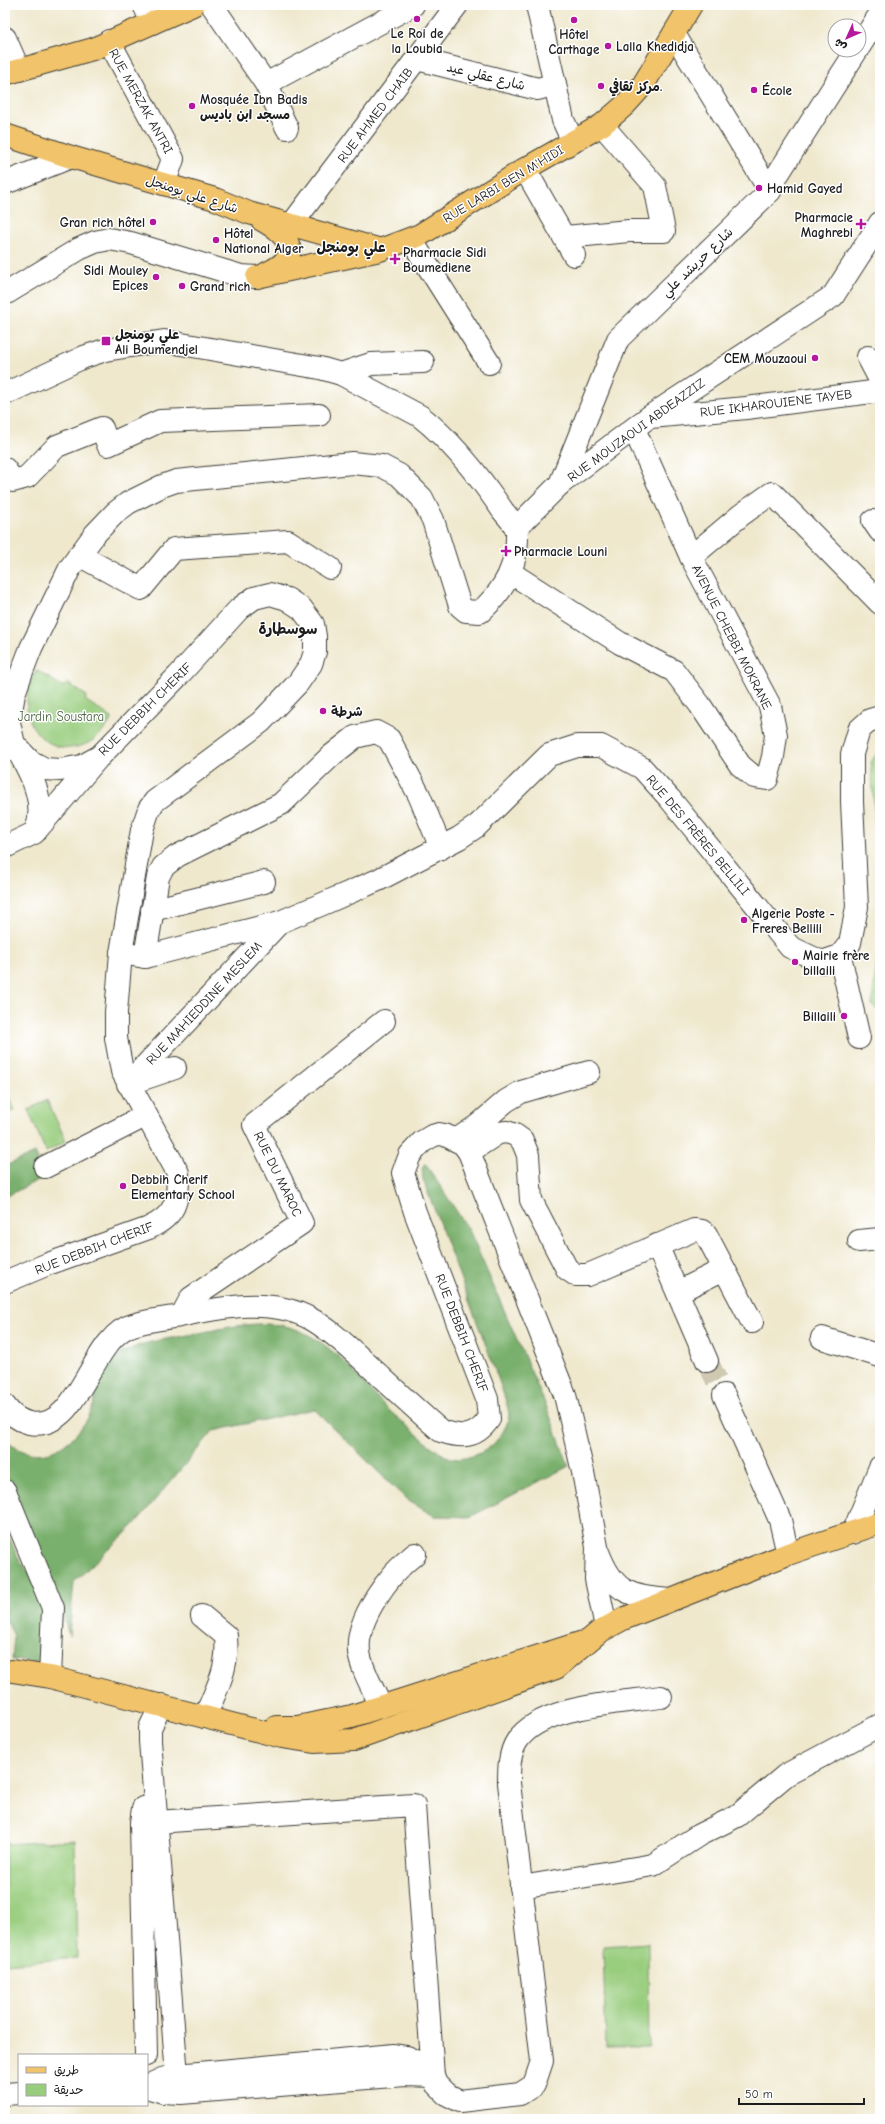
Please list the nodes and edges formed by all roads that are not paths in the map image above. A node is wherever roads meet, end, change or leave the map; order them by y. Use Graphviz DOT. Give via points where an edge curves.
graph roads {
  1 [pos="193,5"];
  2 [pos="212,5"];
  3 [pos="413,5"];
  4 [pos="457,5"];
  5 [pos="537,5"];
  6 [pos="691,5"];
  7 [pos="148,14"];
  8 [pos="880,14"];
  9 [pos="674,34"];
  10 [pos="867,34"];
  11 [pos="5,38"];
  12 [pos="109,41"];
  13 [pos="852,58"];
  14 [pos="417,59"];
  15 [pos="12,72"];
  16 [pos="266,84"];
  17 [pos="555,84"];
  18 [pos="602,125"];
  19 [pos="287,128"];
  20 [pos="5,135"];
  21 [pos="573,142"];
  22 [pos="71,157"];
  23 [pos="525,168"];
  24 [pos="164,184"];
  25 [pos="7,188"];
  26 [pos="770,191"];
  27 [pos="249,213"];
  28 [pos="880,223"];
  29 [pos="292,224"];
  30 [pos="417,249"];
  31 [pos="380,250"];
  32 [pos="256,277"];
  33 [pos="5,293"];
  34 [pos="868,357"];
  35 [pos="422,362"];
  36 [pos="488,363"];
  37 [pos="341,374"];
  38 [pos="880,380"];
  39 [pos="880,391"];
  40 [pos="8,394"];
  41 [pos="319,415"];
  42 [pos="641,423"];
  43 [pos="5,469"];
  44 [pos="560,484"];
  45 [pos="516,528"];
  46 [pos="79,556"];
  47 [pos="691,557"];
  48 [pos="330,568"];
  49 [pos="510,573"];
  50 [pos="880,603"];
  51 [pos="880,717"];
  52 [pos="14,744"];
  53 [pos="100,756"];
  54 [pos="35,832"];
  55 [pos="5,847"];
  56 [pos="441,848"];
  57 [pos="264,882"];
  58 [pos="152,910"];
  59 [pos="280,922"];
  60 [pos="121,953"];
  61 [pos="840,956"];
  62 [pos="145,958"];
  63 [pos="384,1021"];
  64 [pos="859,1038"];
  65 [pos="175,1068"];
  66 [pos="589,1072"];
  67 [pos="128,1084"];
  68 [pos="146,1116"];
  69 [pos="462,1146"];
  70 [pos="45,1167"];
  71 [pos="658,1245"];
  72 [pos="724,1269"];
  73 [pos="5,1282"];
  74 [pos="678,1292"];
  75 [pos="182,1315"];
  76 [pos="752,1322"];
  77 [pos="822,1338"];
  78 [pos="880,1356"];
  79 [pos="707,1361"];
  80 [pos="724,1395"];
  81 [pos="5,1406"];
  82 [pos="880,1467"];
  83 [pos="5,1491"];
  84 [pos="880,1523"];
  85 [pos="853,1533"];
  86 [pos="597,1547"];
  87 [pos="416,1554"];
  88 [pos="788,1554"];
  89 [pos="670,1600"];
  90 [pos="202,1616"];
  91 [pos="606,1627"];
  92 [pos="586,1641"];
  93 [pos="12,1671"];
  94 [pos="50,1677"];
  95 [pos="660,1696"];
  96 [pos="138,1699"];
  97 [pos="161,1705"];
  98 [pos="381,1707"];
  99 [pos="880,1715"];
  100 [pos="206,1717"];
  101 [pos="880,1725"];
  102 [pos="246,1728"];
  103 [pos="746,1809"];
  104 [pos="149,1822"];
  105 [pos="520,1887"];
  106 [pos="146,2054"];
  107 [pos="177,2075"];
  108 [pos="433,2076"];
  109 [pos="148,2086"];
  110 [pos="148,2087"];
  111 [pos="18,2093"];
  112 [pos="5,2094"];
  1 -- 7 [label="main road"];
  2 -- 16 [label="street"];
  3 -- 16 [label="street"];
  4 -- 14 [label="street, RUE AHMED CHAIB"];
  5 -- 17 [label="street"];
  6 -- 9 [label="main road, RUE LARBI BEN M'HIDI"];
  7 -- 12 [label="main road"];
  8 -- 10 [label="street"];
  9 -- 18 [label="main road, RUE LARBI BEN M'HIDI" via="643,85"];
  9 -- 26 [label="street"];
  11 -- 15 [label="street"];
  12 -- 15 [label="main road" via="80,53"];
  12 -- 24 [label="street, RUE MERZAK ANTRI" via="173,159"];
  13 -- 26 [label="street, شارع حريشد علي" via="778,174"];
  14 -- 17 [label="street, شارع عقلي عيد" via="538,88"];
  14 -- 29 [label="street, RUE AHMED CHAIB"];
  16 -- 19 [label="street"];
  17 -- 21 [label="street" via="563,120"];
  18 -- 21 [label="main road, RUE LARBI BEN M'HIDI"];
  18 -- 23 [label="street" via="654,186 664,231 629,231 570,246"];
  20 -- 22 [label="main road, شارع علي بومنجل"];
  21 -- 23 [label="main road, RUE LARBI BEN M'HIDI"];
  22 -- 24 [label="main road, شارع علي بومنجل"];
  22 -- 25 [label="street"];
  23 -- 31 [label="main road, RUE LARBI BEN M'HIDI" via="420,235"];
  24 -- 27 [label="main road, شارع علي بومنجل" via="215,199"];
  26 -- 44 [label="street, شارع حريشد علي" via="618,339"];
  27 -- 29 [label="main road, شارع علي بومنجل"];
  27 -- 32 [label="main road" via="277,229 287,240 290,250 283,264"];
  28 -- 42 [label="street, RUE MOUZAOUI ABDEAZZIZ" via="832,296"];
  29 -- 31 [label="main road, شارع علي بومنجل"];
  30 -- 36 [label="street"];
  31 -- 32 [label="main road, RUE LARBI BEN M'HIDI"];
  32 -- 33 [label="street" via="241,276 131,243 109,239 79,249"];
  34 -- 38 [label="street"];
  35 -- 37 [label="street" via="371,364"];
  37 -- 40 [label="street" via="164,340 128,345 84,357"];
  37 -- 45 [label="street" via="420,416 430,424 474,471"];
  39 -- 42 [label="street, RUE IKHAROUIENE TAYEB"];
  41 -- 43 [label="street" via="160,421 108,445 102,428 58,446 27,478 13,482"];
  42 -- 44 [label="street, RUE MOUZAOUI ABDEAZZIZ"];
  42 -- 47 [label="street"];
  44 -- 45 [label="street, RUE MOUZAOUI ABDEAZZIZ"];
  45 -- 49 [label="street, RUE DEBBIH CHERIF" via="517,539"];
  46 -- 48 [label="street" via="141,589 174,549 288,541"];
  46 -- 49 [label="street, RUE DEBBIH CHERIF" via="107,522 128,504 176,481 365,463 382,466 399,475 422,498 433,520 460,606 466,611 480,612 499,592"];
  46 -- 52 [label="street, RUE DEBBIH CHERIF" via="70,568 34,641 14,694 9,723"];
  47 -- 49 [label="street, AVENUE CHEBBI MOKRANE" via="770,706 776,735 767,779 754,777 740,765 674,671 620,643"];
  47 -- 50 [label="street, AVENUE CHEBBI MOKRANE" via="772,493"];
  51 -- 61 [label="street" via="870,720 859,730 852,754 857,907 850,943"];
  52 -- 53 [label="street, RUE DEBBIH CHERIF" via="30,761 45,769 60,770 82,766"];
  52 -- 54 [label="street" via="28,769 41,808"];
  53 -- 54 [label="street"];
  53 -- 60 [label="street, RUE DEBBIH CHERIF" via="239,609 254,598 270,594 287,599 302,609 312,624 315,652 311,664 298,683 261,722 162,795 150,809 142,830"];
  54 -- 55 [label="street"];
  56 -- 58 [label="street" via="419,796 389,738 376,732 354,737 281,804 169,862 158,877"];
  56 -- 59 [label="street, RUE DES FRÈRES BELLILI" via="378,880"];
  56 -- 61 [label="street, RUE DES FRÈRES BELLILI" via="477,826 549,756 577,746 601,746 642,768 790,947 822,962"];
  57 -- 58 [label="street"];
  58 -- 62 [label="street"];
  59 -- 62 [label="street, RUE DES FRÈRES BELLILI"];
  59 -- 67 [label="street, RUE MAHIEDDINE MESLEM"];
  60 -- 62 [label="street"];
  60 -- 67 [label="street, RUE DEBBIH CHERIF" via="116,1038 122,1071"];
  61 -- 64 [label="street"];
  63 -- 75 [label="street, RUE DU MAROC" via="254,1125 302,1223 191,1298"];
  65 -- 67 [label="street"];
  66 -- 69 [label="street" via="521,1092 506,1100 477,1126"];
  67 -- 68 [label="street, RUE DEBBIH CHERIF"];
  68 -- 70 [label="street"];
  68 -- 73 [label="street, RUE DEBBIH CHERIF" via="178,1173 178,1192 170,1214 162,1222 148,1228"];
  69 -- 71 [label="street" via="507,1132 522,1140 528,1155 532,1200 567,1269 576,1275 588,1275"];
  69 -- 75 [label="street, RUE DEBBIH CHERIF" via="439,1134 432,1136 410,1155 403,1173 415,1212 487,1399 489,1419 478,1431 466,1435 441,1431 332,1332 302,1315 261,1306"];
  69 -- 86 [label="street" via="565,1395"];
  71 -- 72 [label="street" via="694,1230 702,1231"];
  71 -- 74 [label="street"];
  72 -- 74 [label="street"];
  72 -- 76 [label="street"];
  74 -- 79 [label="street"];
  75 -- 81 [label="street, RUE DEBBIH CHERIF" via="133,1325 122,1330 105,1348 70,1404 44,1424 26,1422 15,1417"];
  77 -- 78 [label="street"];
  80 -- 88 [label="street" via="780,1520"];
  82 -- 85 [label="street"];
  83 -- 94 [label="street" via="53,1608"];
  84 -- 85 [label="main road"];
  85 -- 88 [label="main road"];
  86 -- 89 [label="street" via="605,1570 614,1583 625,1591 640,1597"];
  86 -- 91 [label="street" via="596,1579"];
  87 -- 98 [label="street" via="397,1570 373,1600 362,1632 359,1652"];
  88 -- 89 [label="main road"];
  89 -- 91 [label="main road"];
  90 -- 100 [label="street" via="226,1636 227,1652 226,1664"];
  91 -- 92 [label="main road"];
  92 -- 98 [label="main road"];
  92 -- 102 [label="main road" via="556,1668 354,1740 314,1742"];
  93 -- 94 [label="main road"];
  94 -- 96 [label="main road"];
  95 -- 105 [label="street" via="555,1714 526,1729 516,1742 509,1767 509,1783"];
  96 -- 97 [label="main road"];
  96 -- 104 [label="street" via="143,1722"];
  97 -- 100 [label="main road"];
  97 -- 104 [label="street" via="150,1728"];
  98 -- 102 [label="main road" via="352,1716 297,1726"];
  99 -- 103 [label="street" via="789,1762 778,1770"];
  100 -- 102 [label="main road"];
  101 -- 103 [label="street" via="786,1776"];
  103 -- 105 [label="street" via="699,1835 654,1865"];
  104 -- 106 [label="street"];
  104 -- 107 [label="street"];
  104 -- 108 [label="street" via="414,1805"];
  105 -- 108 [label="street" via="542,2061 534,2086 520,2094 460,2101 446,2094 436,2084"];
  107 -- 108 [label="street" via="394,2055 416,2061"];
  107 -- 109 [label="street"];
  108 -- 110 [label="street" via="405,2075 181,2094"];
  111 -- 112 [label="street"];
}
